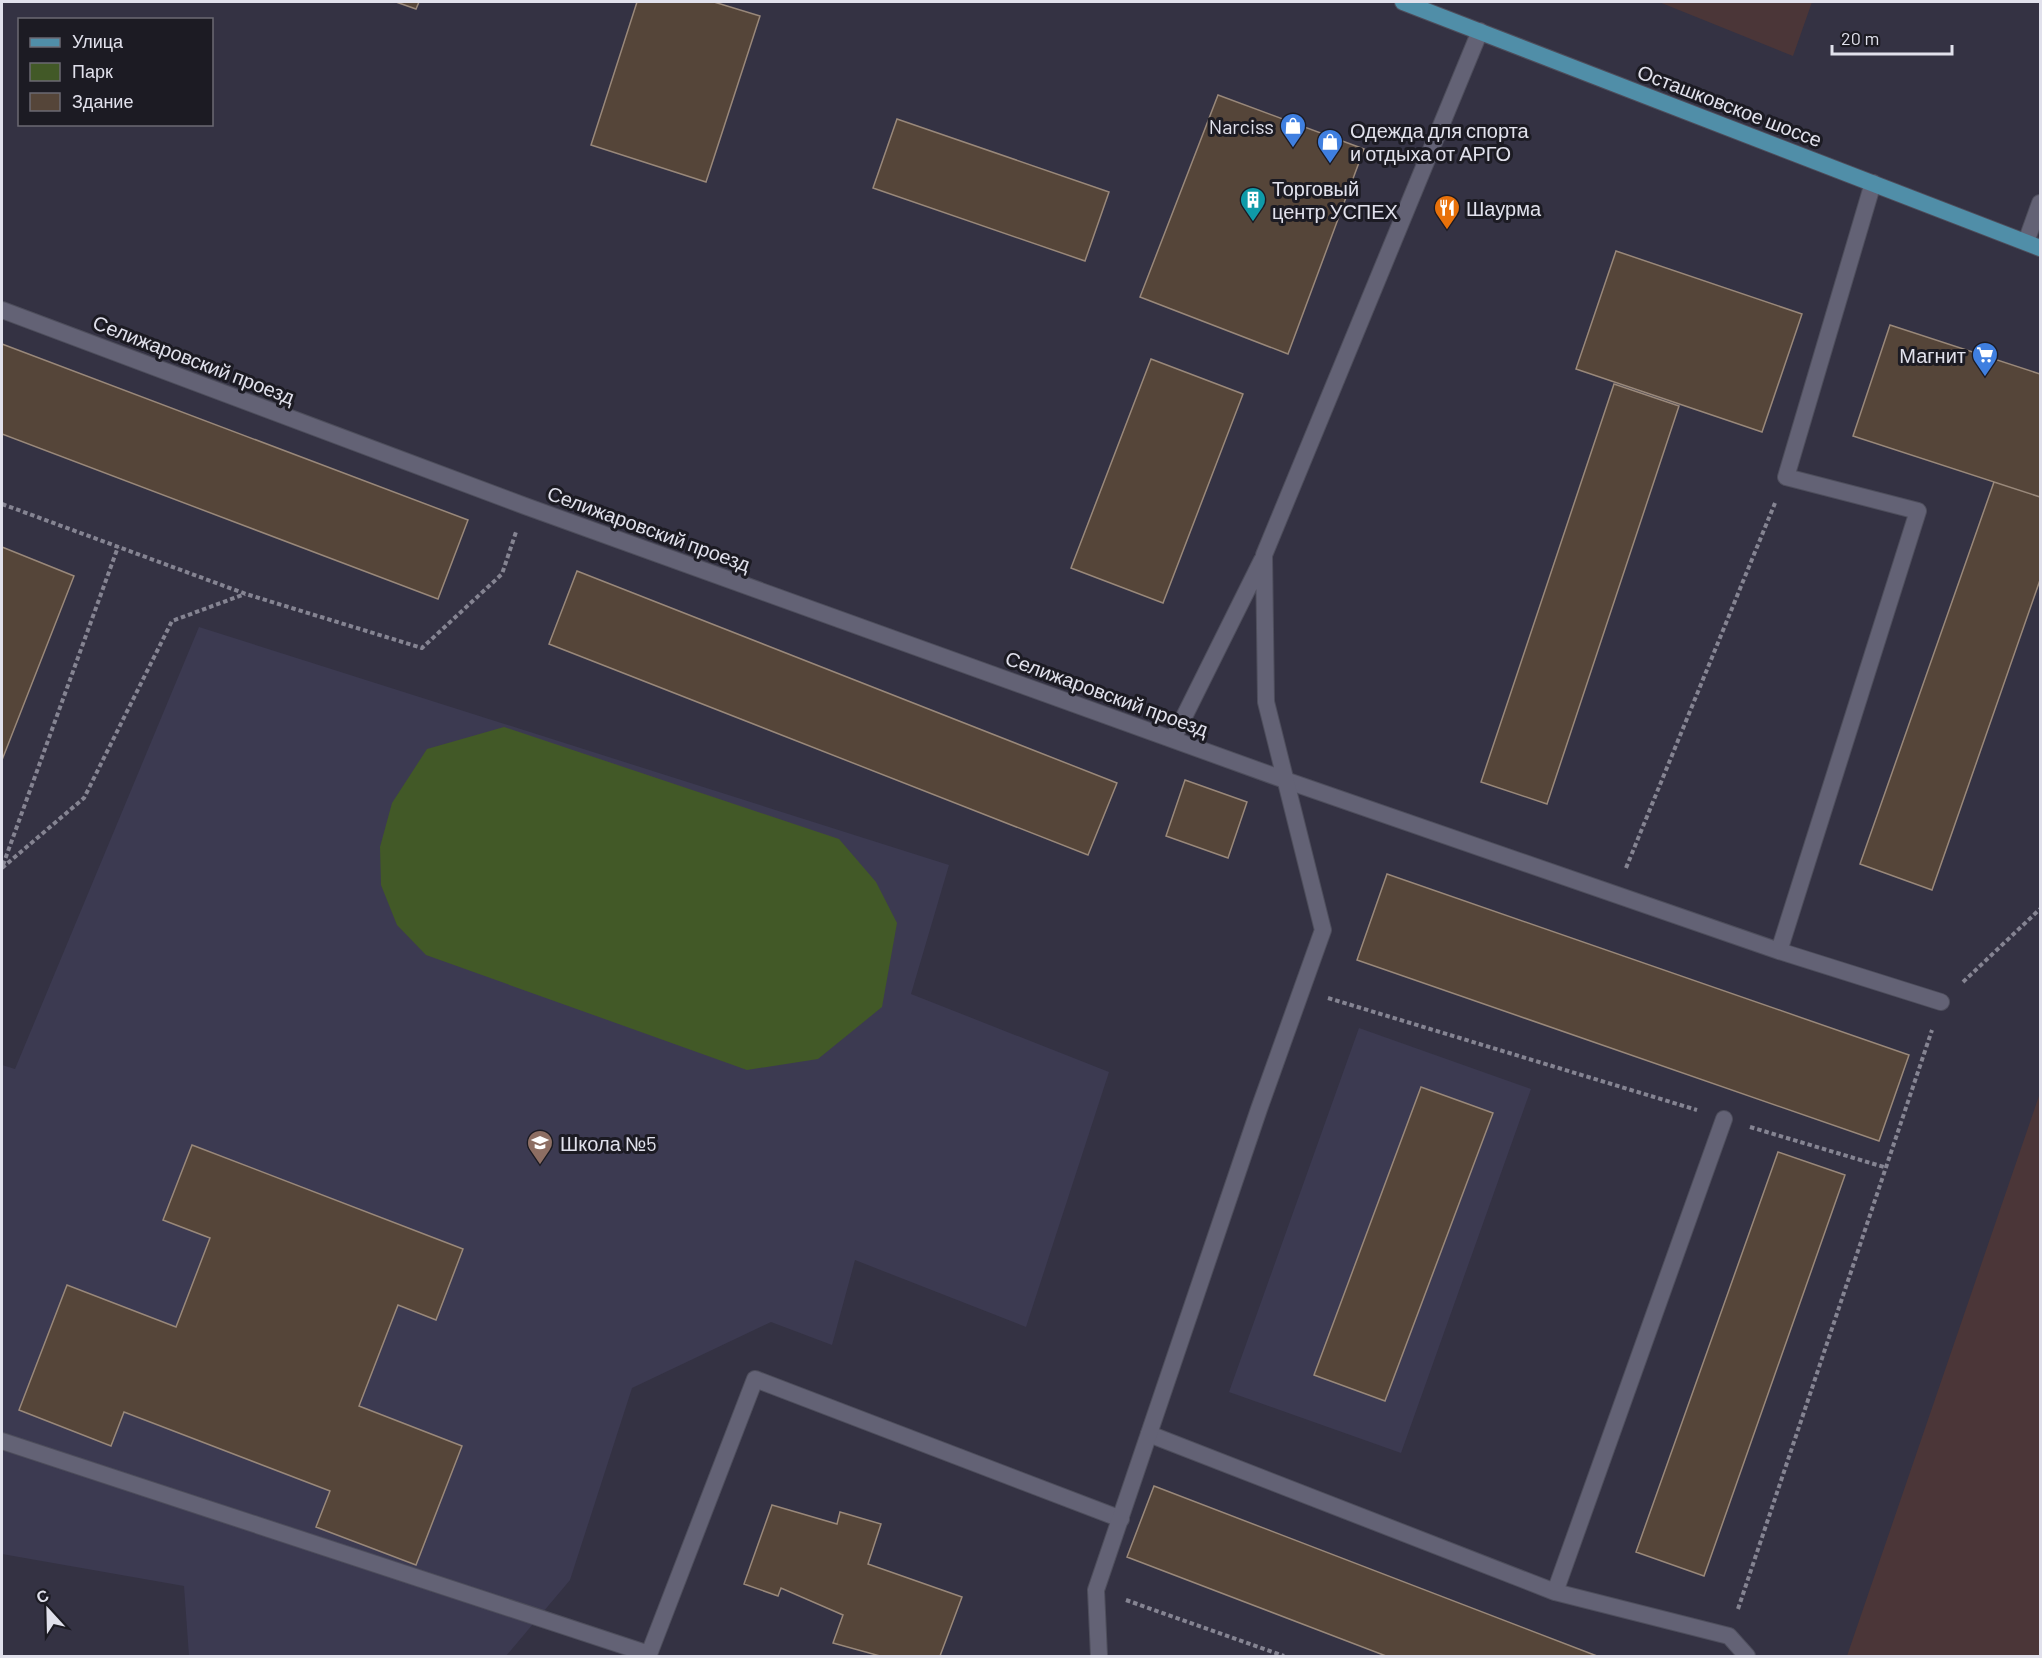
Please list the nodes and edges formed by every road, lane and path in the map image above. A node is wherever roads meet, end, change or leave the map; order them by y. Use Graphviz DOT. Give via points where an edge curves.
graph roads {
  1 [pos="1403,2"];
  2 [pos="1479,31"];
  3 [pos="1873,183"];
  4 [pos="2040,203"];
  5 [pos="2033,245"];
  6 [pos="2,310"];
  7 [pos="1786,477"];
  8 [pos="2,504"];
  9 [pos="525,506"];
  10 [pos="118,547"];
  11 [pos="1264,555"];
  12 [pos="246,594"];
  13 [pos="1173,739"];
  14 [pos="1285,780"];
  15 [pos="2,868"];
  16 [pos="1615,894"];
  17 [pos="2040,909"];
  18 [pos="1779,951"];
  19 [pos="1301,989"];
  20 [pos="1941,1002"];
  21 [pos="1725,1119"];
  22 [pos="1884,1167"];
  23 [pos="1149,1434"];
  24 [pos="2,1441"];
  25 [pos="1121,1518"];
  26 [pos="1096,1590"];
  27 [pos="1555,1592"];
  28 [pos="1729,1636"];
  29 [pos="1099,1656"];
  30 [pos="1284,1656"];
  31 [pos="1747,1656"];
  1 -- 2 [label="main road, Осташковское шоссе"];
  2 -- 3 [label="main road, Осташковское шоссе"];
  2 -- 11 [label="street"];
  3 -- 5 [label="main road, Осташковское шоссе"];
  3 -- 7 [label="street"];
  4 -- 5 [label="street"];
  6 -- 9 [label="street, Селижаровский проезд"];
  7 -- 16 [label="path"];
  7 -- 18 [label="street" via="1918,511"];
  8 -- 10 [label="path"];
  9 -- 12 [label="path" via="502,574 423,648"];
  9 -- 13 [label="street, Селижаровский проезд"];
  10 -- 12 [label="path"];
  10 -- 15 [label="path"];
  11 -- 13 [label="street"];
  11 -- 14 [label="street" via="1266,702"];
  12 -- 15 [label="path" via="172,621 84,798"];
  13 -- 14 [label="street, Селижаровский проезд"];
  14 -- 16 [label="street, Селижаровский проезд"];
  14 -- 19 [label="street" via="1323,930"];
  16 -- 18 [label="street, Селижаровский проезд"];
  17 -- 20 [label="path"];
  18 -- 20 [label="street, Селижаровский проезд"];
  19 -- 21 [label="path"];
  19 -- 23 [label="street"];
  20 -- 22 [label="path"];
  21 -- 22 [label="path"];
  21 -- 27 [label="street"];
  22 -- 28 [label="path"];
  23 -- 25 [label="street"];
  23 -- 27 [label="street"];
  24 -- 25 [label="street" via="649,1654 755,1379"];
  25 -- 26 [label="street"];
  26 -- 29 [label="street"];
  26 -- 30 [label="path"];
  27 -- 28 [label="street"];
  28 -- 31 [label="street"];
}
